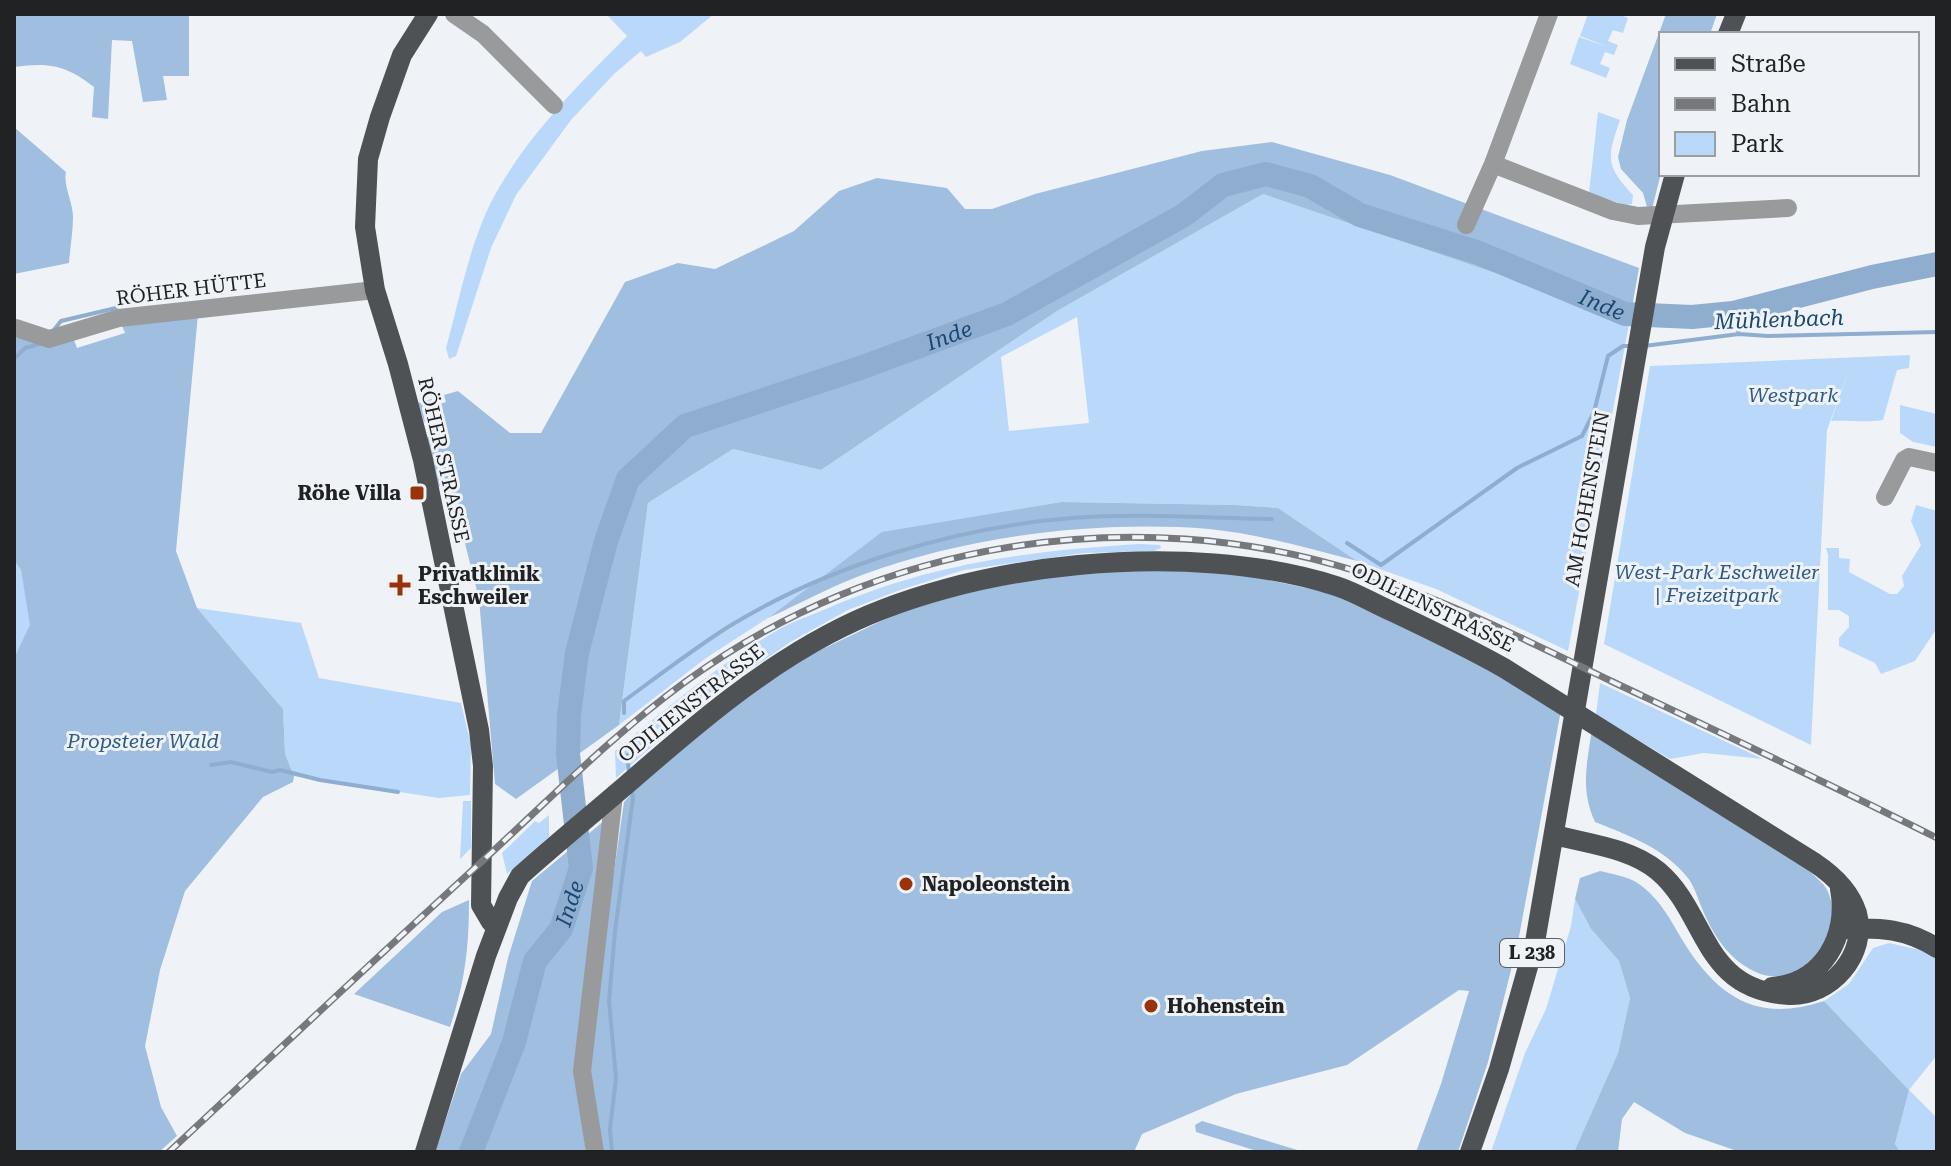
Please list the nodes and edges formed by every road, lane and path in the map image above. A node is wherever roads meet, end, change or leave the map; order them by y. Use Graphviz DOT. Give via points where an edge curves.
graph roads {
  1 [pos="428,14"];
  2 [pos="454,14"];
  3 [pos="1549,14"];
  4 [pos="554,105"];
  5 [pos="1493,164"];
  6 [pos="1674,176"];
  7 [pos="1788,208"];
  8 [pos="1466,225"];
  9 [pos="375,290"];
  10 [pos="16,328"];
  11 [pos="1937,463"];
  12 [pos="1885,497"];
  13 [pos="619,791"];
  14 [pos="1555,835"];
  15 [pos="520,876"];
  16 [pos="480,885"];
  17 [pos="497,924"];
  18 [pos="1850,929"];
  19 [pos="1937,948"];
  20 [pos="425,1152"];
  21 [pos="595,1152"];
  22 [pos="1470,1152"];
  1 -- 9 [label="main road, RÖHER STRASSE" via="402,55 368,159 365,227"];
  2 -- 4 [label="street" via="483,34"];
  3 -- 5 [label="street"];
  5 -- 7 [label="street" via="1638,216"];
  5 -- 8 [label="street"];
  6 -- 14 [label="main road, AM HOHENSTEIN / L 238" via="1655,247"];
  9 -- 10 [label="street, RÖHER HÜTTE" via="119,318 49,339"];
  9 -- 16 [label="main road, RÖHER STRASSE" via="420,449 479,730"];
  11 -- 12 [label="street" via="1904,460"];
  13 -- 15 [label="main road, ODILIENSTRASSE"];
  13 -- 18 [label="main road, ODILIENSTRASSE" via="762,675 831,633 901,603 1043,569 1122,563 1238,566 1337,586 1465,646 1815,863 1838,881 1856,912"];
  13 -- 21 [label="street" via="582,1071"];
  14 -- 18 [label="main road" via="1633,856 1660,872 1714,955 1728,971 1757,988 1788,995 1818,990 1847,964 1857,942"];
  14 -- 22 [label="main road, AM HOHENSTEIN / L 238" via="1535,942"];
  15 -- 16 [label="main road" via="500,888"];
  15 -- 17 [label="main road, ODILIENSTRASSE"];
  16 -- 17 [label="main road, RÖHER STRASSE" via="483,912"];
  17 -- 20 [label="main road"];
  18 -- 19 [label="main road" via="1906,932"];
}
